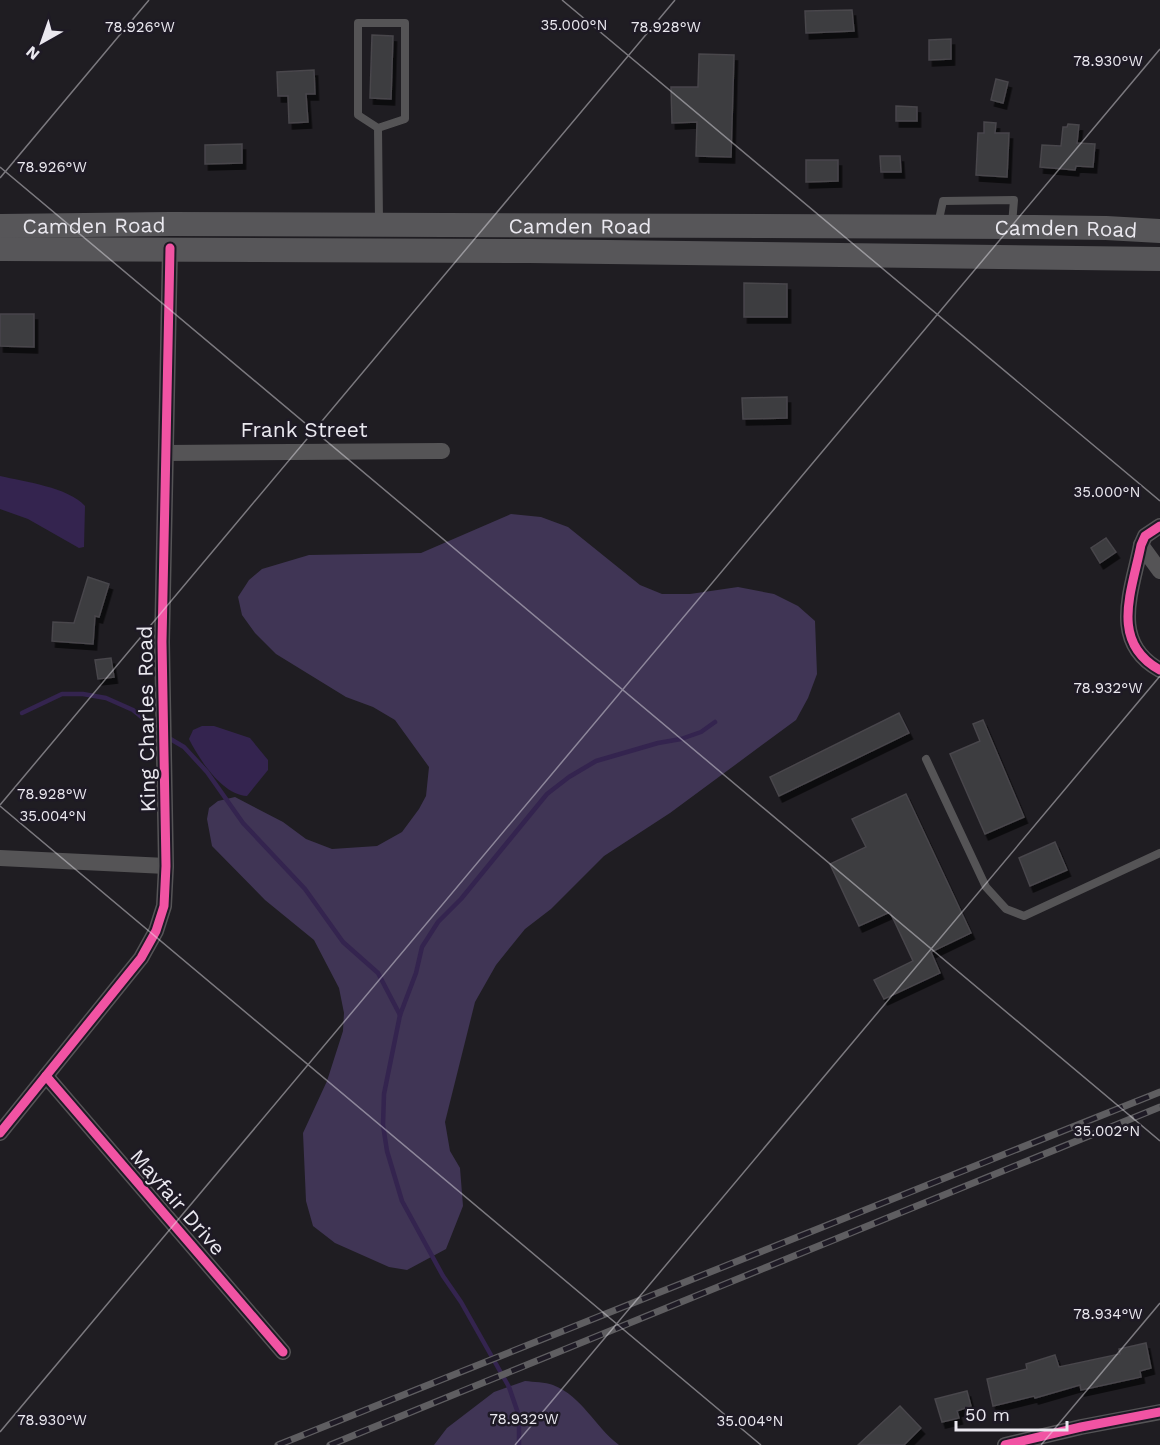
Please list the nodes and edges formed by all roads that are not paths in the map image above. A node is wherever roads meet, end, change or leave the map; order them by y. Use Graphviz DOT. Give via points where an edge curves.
graph roads {
  1 [pos="378,128"];
  2 [pos="146,224"];
  3 [pos="0,225"];
  4 [pos="373,225"];
  5 [pos="1046,227"];
  6 [pos="1160,231"];
  7 [pos="0,235"];
  8 [pos="1160,240"];
  9 [pos="170,248"];
  10 [pos="0,249"];
  11 [pos="883,255"];
  12 [pos="1064,257"];
  13 [pos="1160,259"];
  14 [pos="442,451"];
  15 [pos="166,453"];
  16 [pos="1160,526"];
  17 [pos="1141,545"];
  18 [pos="1160,571"];
  19 [pos="1160,670"];
  20 [pos="927,759"];
  21 [pos="1160,853"];
  22 [pos="0,858"];
  23 [pos="166,866"];
  24 [pos="46,1076"];
  25 [pos="0,1133"];
  26 [pos="283,1352"];
  27 [pos="1160,1412"];
  28 [pos="1037,1441"];
  29 [pos="1005,1445"];
  1 -- 1 [label="lane" via="405,119 405,23 358,22 358,115"];
  1 -- 4 [label="lane"];
  2 -- 3 [label="main road, Camden Road"];
  2 -- 4 [label="main road, Camden Road"];
  2 -- 7 [label="main road" via="144,231 138,232"];
  4 -- 5 [label="main road, Camden Road"];
  4 -- 9 [label="main road" via="276,232 178,232 170,235"];
  5 -- 6 [label="main road, Camden Road"];
  5 -- 11 [label="main road" via="1034,240 903,239"];
  8 -- 12 [label="main road" via="1073,239 1066,245"];
  9 -- 10 [label="main road, Camden Road"];
  9 -- 11 [label="main road, Camden Road"];
  9 -- 15 [label="street, King Charles Road"];
  11 -- 12 [label="main road, Camden Road"];
  12 -- 13 [label="main road, Camden Road"];
  14 -- 15 [label="street, Frank Street"];
  15 -- 23 [label="street, King Charles Road" via="162,642"];
  16 -- 17 [label="street" via="1145,536"];
  17 -- 18 [label="street"];
  17 -- 19 [label="street" via="1127,622 1136,651"];
  20 -- 21 [label="lane" via="986,887 1006,909 1024,916"];
  22 -- 23 [label="street"];
  23 -- 24 [label="street, King Charles Road" via="164,906 146,949"];
  24 -- 25 [label="street, King Charles Road"];
  24 -- 26 [label="street, Mayfair Drive"];
  27 -- 28 [label="street"];
  28 -- 29 [label="street"];
}
